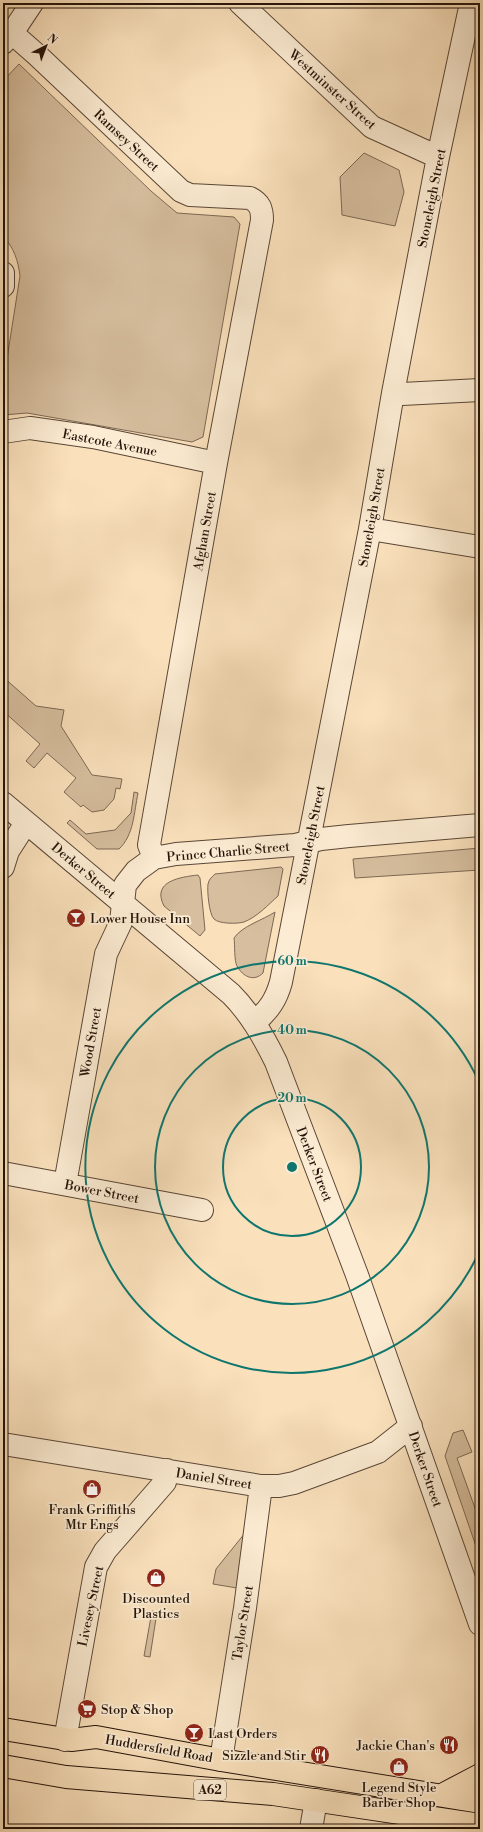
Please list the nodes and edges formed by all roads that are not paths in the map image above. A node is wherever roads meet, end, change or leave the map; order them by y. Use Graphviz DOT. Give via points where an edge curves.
graph roads {
  1 [pos="32,3"];
  2 [pos="240,3"];
  3 [pos="471,3"];
  4 [pos="472,32"];
  5 [pos="7,38"];
  6 [pos="438,157"];
  7 [pos="260,205"];
  8 [pos="3,273"];
  9 [pos="3,286"];
  10 [pos="480,390"];
  11 [pos="393,393"];
  12 [pos="3,432"];
  13 [pos="216,463"];
  14 [pos="370,529"];
  15 [pos="480,546"];
  16 [pos="3,803"];
  17 [pos="26,823"];
  18 [pos="480,825"];
  19 [pos="308,842"];
  20 [pos="154,858"];
  21 [pos="3,867"];
  22 [pos="124,903"];
  23 [pos="255,1022"];
  24 [pos="3,1173"];
  25 [pos="65,1184"];
  26 [pos="202,1210"];
  27 [pos="412,1426"];
  28 [pos="3,1444"];
  29 [pos="167,1470"];
  30 [pos="262,1486"];
  31 [pos="480,1624"];
  32 [pos="3,1729"];
  33 [pos="65,1740"];
  34 [pos="221,1760"];
  35 [pos="3,1766"];
  36 [pos="480,1775"];
  37 [pos="442,1795"];
  38 [pos="316,1800"];
  39 [pos="480,1802"];
  40 [pos="480,1825"];
  41 [pos="311,1829"];
  1 -- 5 [label="street"];
  2 -- 6 [label="street, Westminster Street" via="372,128"];
  3 -- 4 [label="street, Stoneleigh Street"];
  4 -- 6 [label="street, Stoneleigh Street"];
  5 -- 7 [label="street, Ramsey Street" via="37,55 181,191 190,195 250,198"];
  6 -- 11 [label="street, Stoneleigh Street"];
  7 -- 13 [label="street, Afghan Street" via="262,220"];
  8 -- 9 [label="street"];
  10 -- 11 [label="street"];
  11 -- 14 [label="street, Stoneleigh Street"];
  12 -- 13 [label="street, Eastcote Avenue" via="30,428 93,437"];
  13 -- 20 [label="street, Afghan Street" via="149,845"];
  14 -- 15 [label="street"];
  14 -- 19 [label="street, Stoneleigh Street"];
  16 -- 17 [label="street, Derker Street"];
  17 -- 21 [label="street" via="8,851"];
  17 -- 22 [label="street, Derker Street"];
  18 -- 19 [label="street, Prince Charlie Street" via="335,837"];
  19 -- 20 [label="street, Prince Charlie Street" via="289,846 176,854"];
  19 -- 23 [label="street, Stoneleigh Street" via="277,998"];
  20 -- 22 [label="street, Prince Charlie Street" via="140,868 125,885"];
  22 -- 23 [label="street, Derker Street" via="231,994"];
  22 -- 25 [label="street, Wood Street" via="121,922 106,954"];
  23 -- 27 [label="street, Derker Street" via="276,1062"];
  24 -- 25 [label="street, Bower Street"];
  25 -- 26 [label="street, Bower Street"];
  27 -- 30 [label="street, Daniel Street" via="378,1452 294,1483"];
  27 -- 31 [label="street, Derker Street"];
  28 -- 29 [label="street, Daniel Street"];
  29 -- 30 [label="street, Daniel Street"];
  29 -- 33 [label="street, Livesey Street" via="165,1482 105,1551 96,1567"];
  30 -- 34 [label="street, Taylor Street"];
  32 -- 33 [label="main road, Huddersfield Road / A62"];
  33 -- 34 [label="main road, Huddersfield Road / A62" via="96,1737"];
  34 -- 37 [label="main road, Huddersfield Road / A62"];
  35 -- 38 [label="main road, A62" via="66,1777 273,1794"];
  36 -- 37 [label="main road"];
  37 -- 39 [label="main road, Huddersfield Road / A62"];
  38 -- 40 [label="main road, A62"];
  38 -- 41 [label="street"];
}
